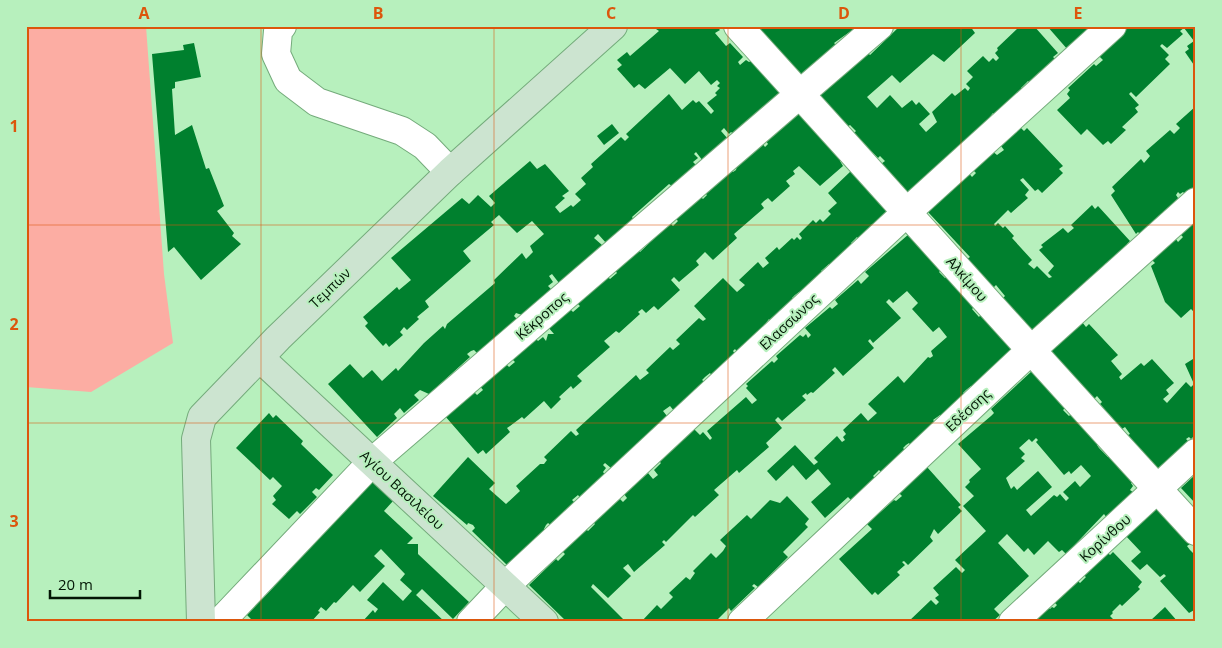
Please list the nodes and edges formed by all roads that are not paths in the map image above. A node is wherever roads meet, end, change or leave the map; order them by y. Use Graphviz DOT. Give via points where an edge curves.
graph roads {
  1 [pos="282,26"];
  2 [pos="614,26"];
  3 [pos="738,26"];
  4 [pos="879,26"];
  5 [pos="1112,26"];
  6 [pos="800,95"];
  7 [pos="450,172"];
  8 [pos="1196,202"];
  9 [pos="908,211"];
  10 [pos="1030,352"];
  11 [pos="260,358"];
  12 [pos="1196,454"];
  13 [pos="372,462"];
  14 [pos="1158,490"];
  15 [pos="1196,531"];
  16 [pos="505,586"];
  17 [pos="201,622"];
  18 [pos="220,622"];
  19 [pos="471,622"];
  20 [pos="544,622"];
  21 [pos="742,622"];
  22 [pos="1013,622"];
  1 -- 7 [label="street" via="278,31 276,54 288,80 317,102 402,131 425,146"];
  2 -- 7 [label="street, Τεμπών"];
  3 -- 6 [label="street, Αλκίμου"];
  4 -- 6 [label="street, Κέκροπος"];
  5 -- 9 [label="street, Ελασσώνος"];
  6 -- 9 [label="street, Αλκίμου"];
  6 -- 13 [label="street, Κέκροπος"];
  7 -- 11 [label="street, Τεμπών"];
  8 -- 10 [label="street, Εδέσσης"];
  9 -- 10 [label="street, Αλκίμου"];
  9 -- 16 [label="street, Ελασσώνος"];
  10 -- 14 [label="street, Αλκίμου"];
  10 -- 21 [label="street, Εδέσσης"];
  11 -- 13 [label="street, Αγίου Βασιλείου"];
  11 -- 17 [label="street, Τεμπών" via="202,417 196,439"];
  12 -- 14 [label="street, Κορίνθου"];
  13 -- 16 [label="street, Αγίου Βασιλείου"];
  13 -- 18 [label="street, Κέκροπος"];
  14 -- 15 [label="street, Αλκίμου"];
  14 -- 22 [label="street, Κορίνθου"];
  16 -- 19 [label="street, Ελασσώνος"];
  16 -- 20 [label="street, Αγίου Βασιλείου"];
}
